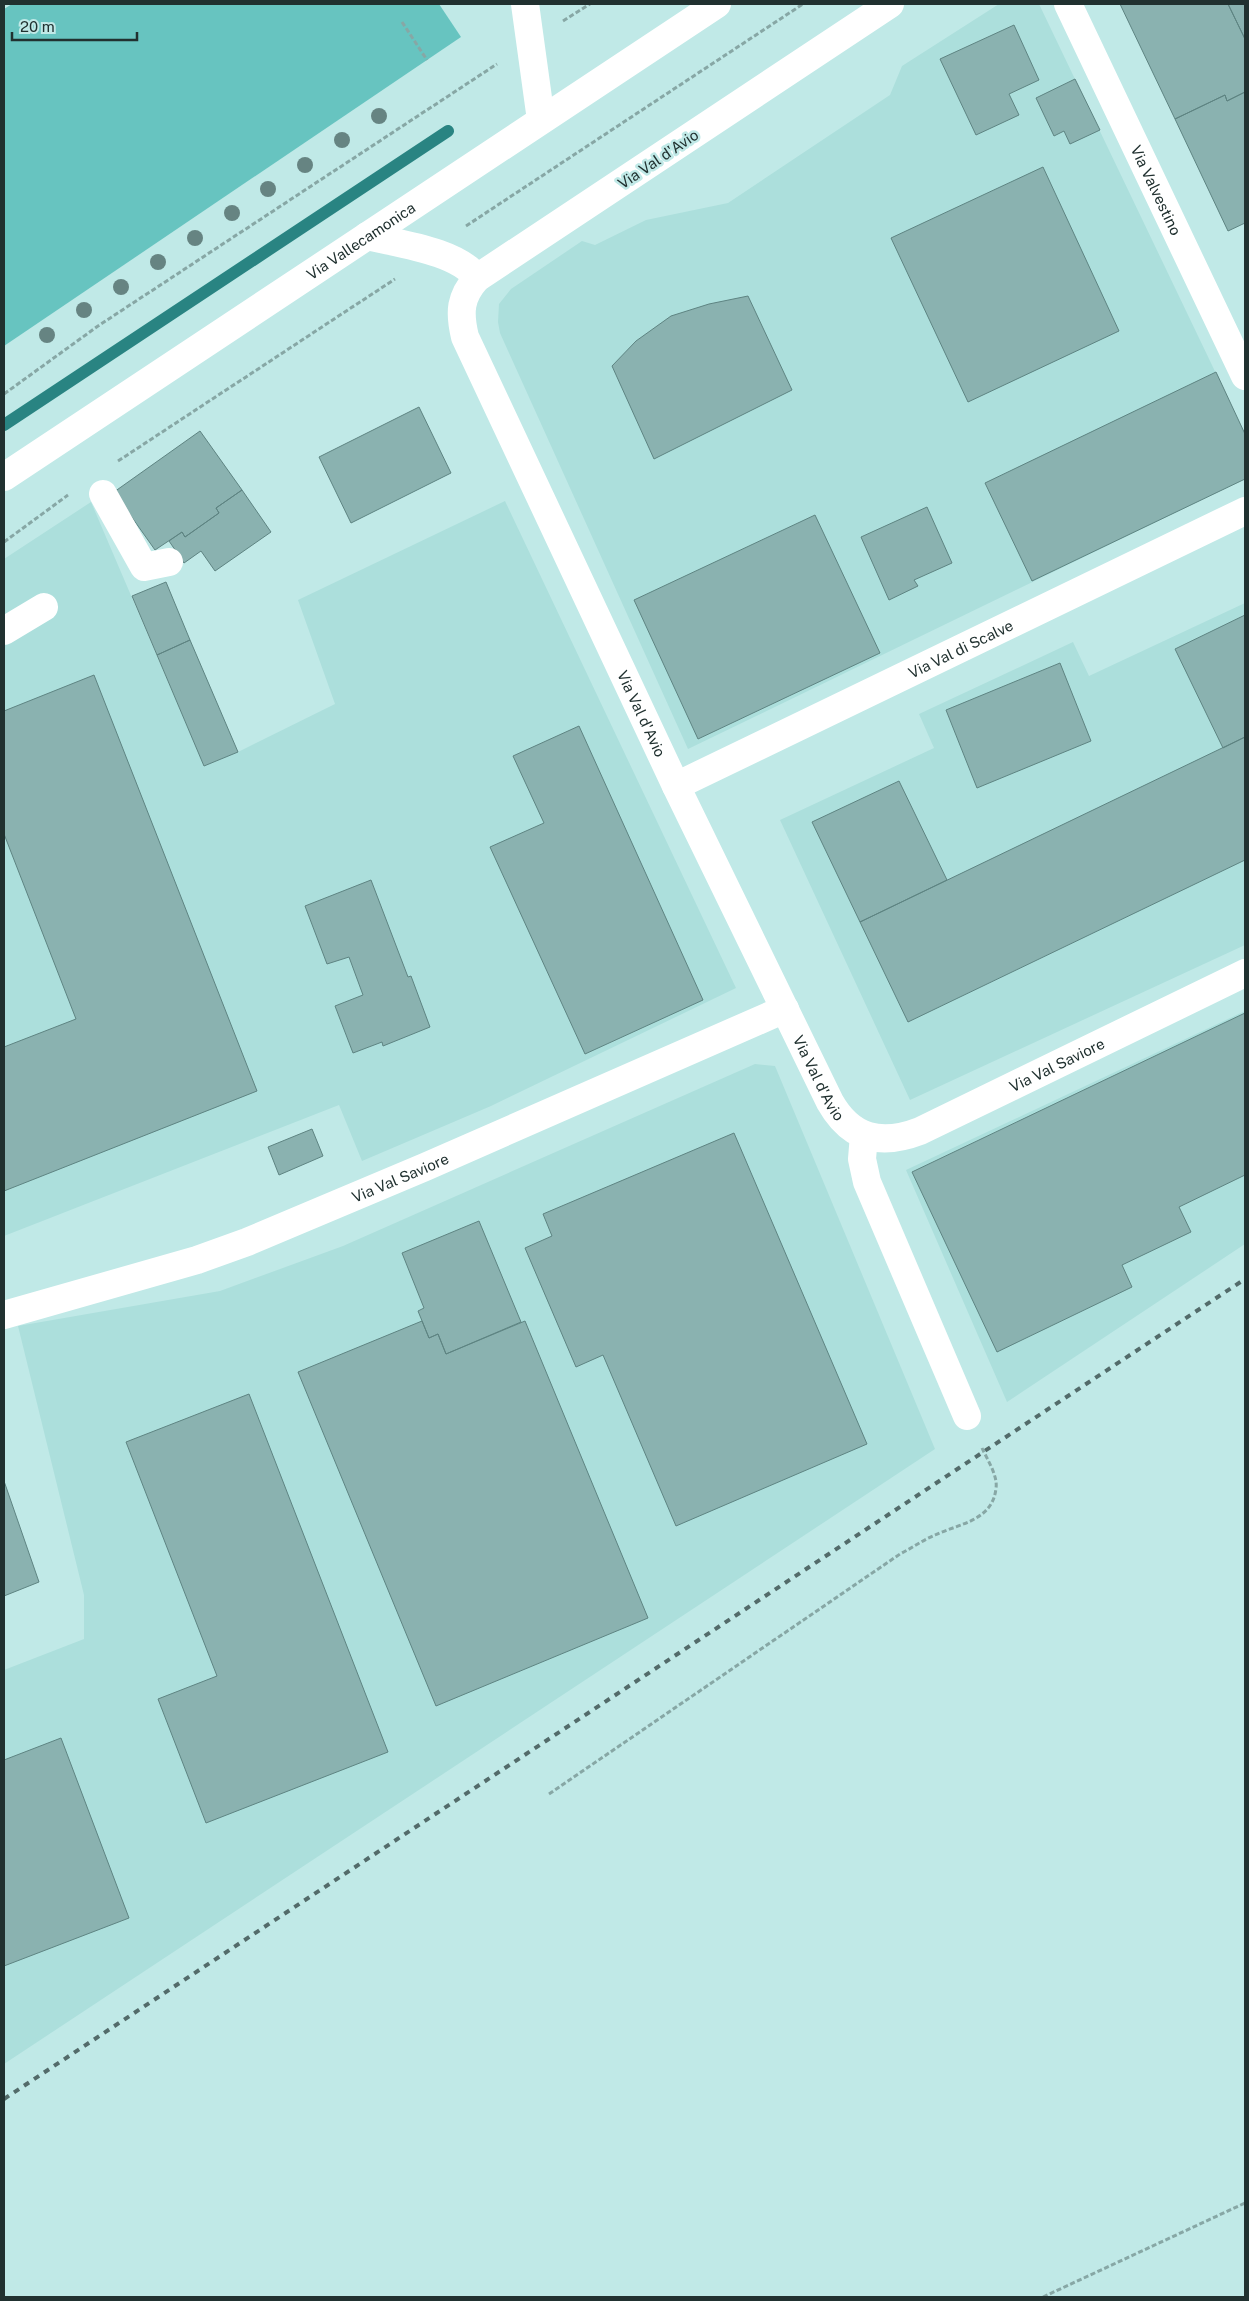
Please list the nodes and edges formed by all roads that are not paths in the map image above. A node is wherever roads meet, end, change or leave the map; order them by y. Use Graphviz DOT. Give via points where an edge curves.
graph roads {
  1 [pos="525,4"];
  2 [pos="717,4"];
  3 [pos="850,4"];
  4 [pos="890,4"];
  5 [pos="1068,4"];
  6 [pos="838,39"];
  7 [pos="541,120"];
  8 [pos="367,236"];
  9 [pos="477,278"];
  10 [pos="1245,376"];
  11 [pos="4,477"];
  12 [pos="104,494"];
  13 [pos="1245,511"];
  14 [pos="169,562"];
  15 [pos="44,607"];
  16 [pos="4,632"];
  17 [pos="676,786"];
  18 [pos="1245,973"];
  19 [pos="785,1009"];
  20 [pos="864,1135"];
  21 [pos="4,1315"];
  22 [pos="967,1416"];
  1 -- 7 [label="street"];
  2 -- 7 [label="street, Via Vallecamonica"];
  3 -- 6 [label="street"];
  4 -- 6 [label="street, Via Val d'Avio"];
  5 -- 10 [label="street, Via Valvestino"];
  6 -- 9 [label="street, Via Val d'Avio"];
  7 -- 8 [label="street, Via Vallecamonica"];
  8 -- 9 [label="street" via="452,258 471,269"];
  8 -- 11 [label="street, Via Vallecamonica"];
  9 -- 17 [label="street, Via Val d'Avio" via="465,294 460,311 464,337"];
  12 -- 14 [label="street" via="144,567"];
  13 -- 17 [label="street, Via Val di Scalve"];
  15 -- 16 [label="street"];
  17 -- 19 [label="street, Via Val d'Avio"];
  18 -- 20 [label="street, Via Val Saviore" via="920,1131 892,1139"];
  19 -- 20 [label="street, Via Val d'Avio" via="836,1113 853,1130"];
  19 -- 21 [label="street, Via Val Saviore" via="425,1168 247,1242 197,1260"];
  20 -- 22 [label="street" via="862,1159 867,1182"];
}
